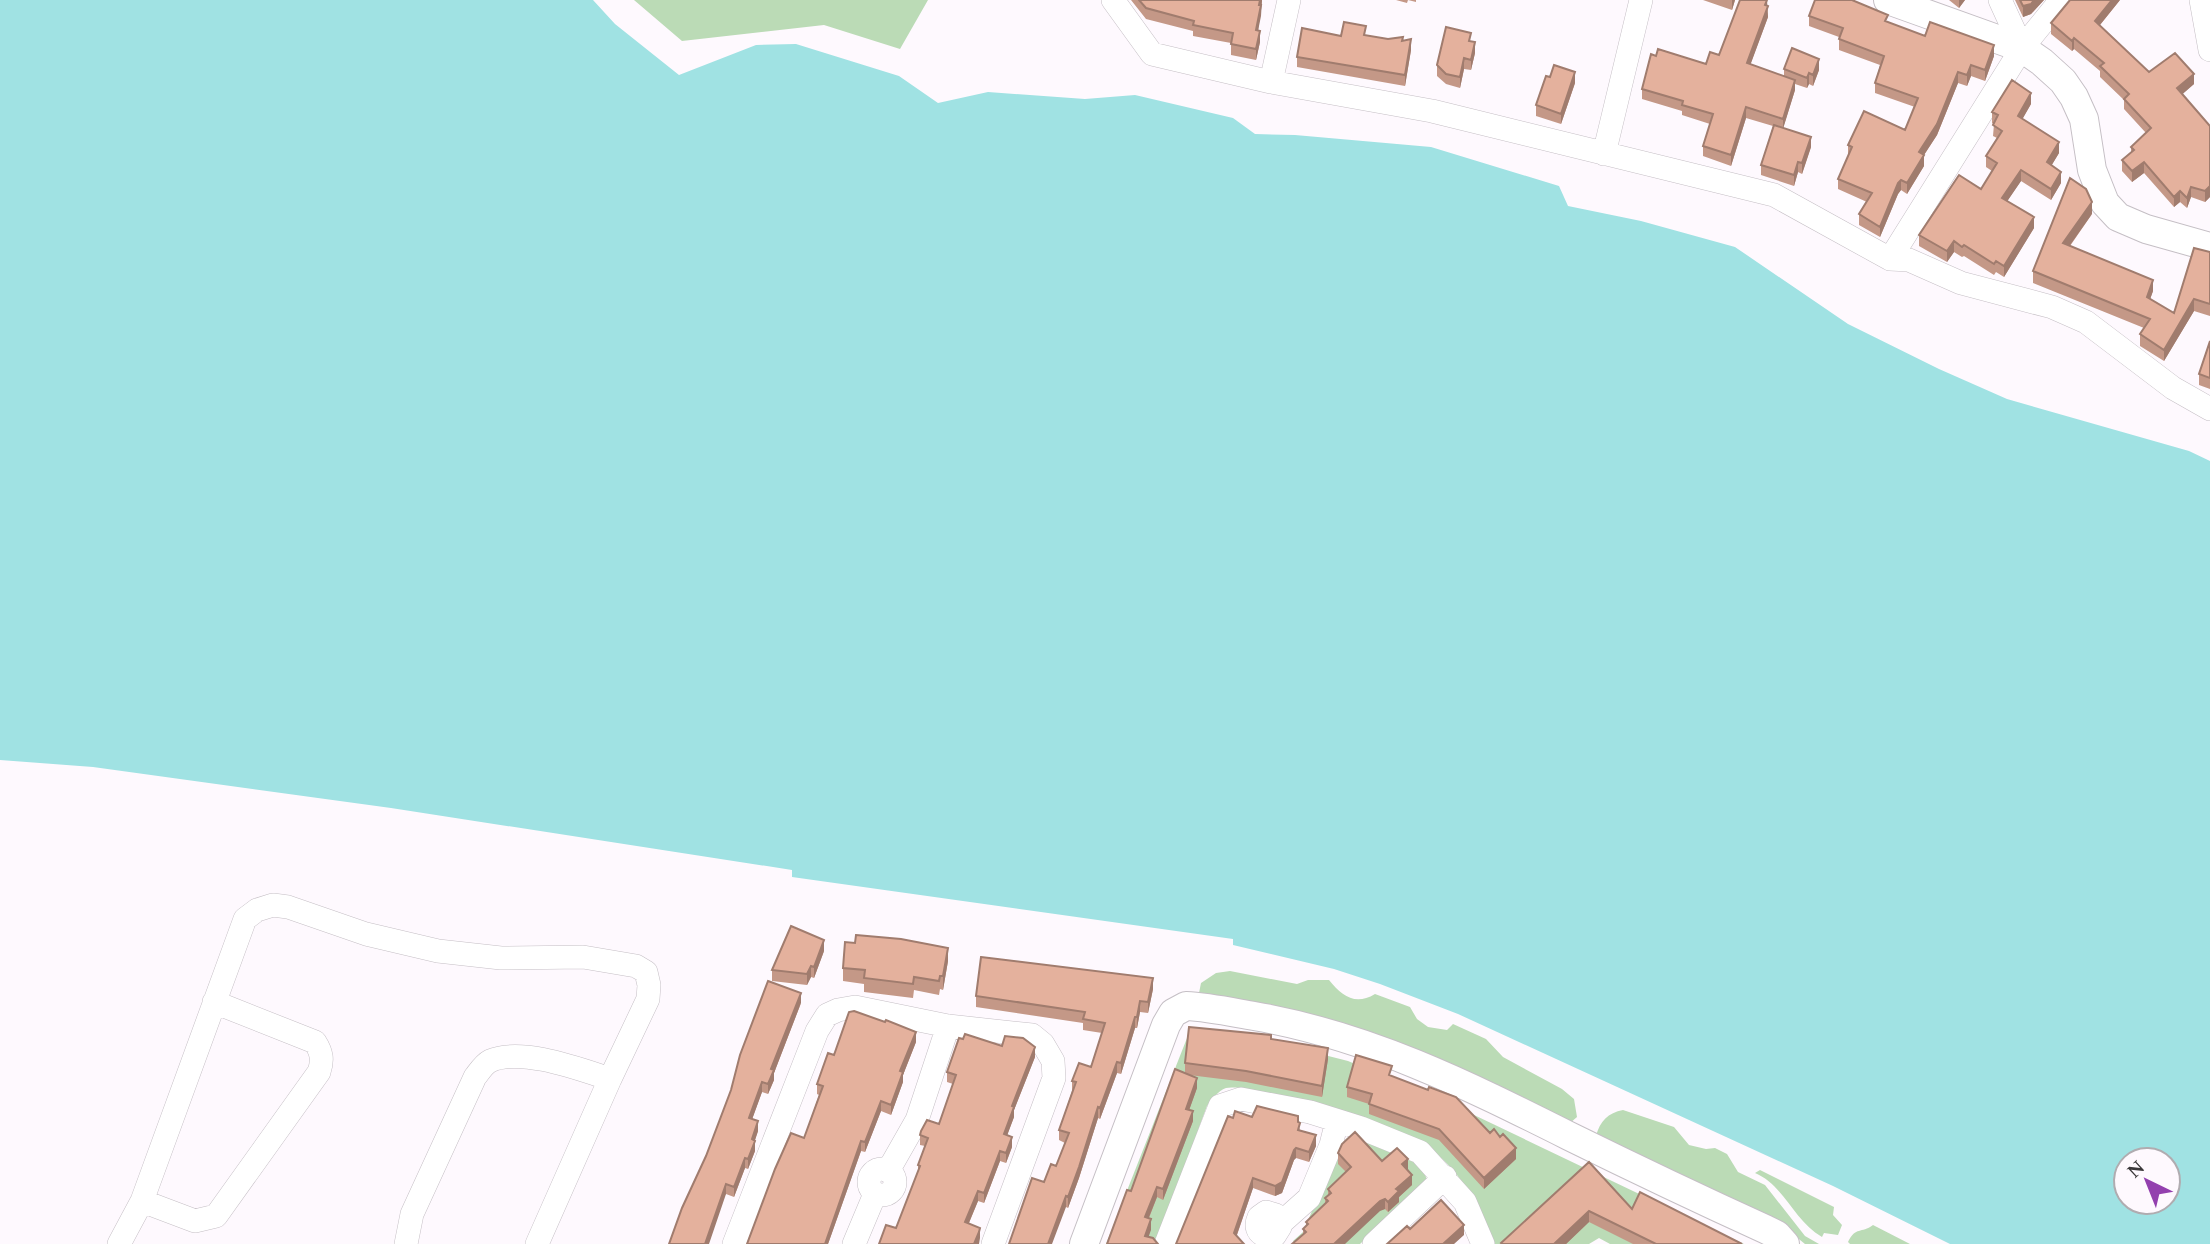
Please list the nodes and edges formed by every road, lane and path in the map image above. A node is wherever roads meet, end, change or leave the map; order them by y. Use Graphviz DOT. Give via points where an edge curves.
graph roads {
  1 [pos="1113,0"];
  2 [pos="1289,0"];
  3 [pos="1641,0"];
  4 [pos="1888,0"];
  5 [pos="2000,0"];
  6 [pos="2061,0"];
  7 [pos="2201,0"];
  8 [pos="2022,48"];
  9 [pos="2210,50"];
  10 [pos="1271,82"];
  11 [pos="1604,154"];
  12 [pos="2208,243"];
  13 [pos="1890,259"];
  14 [pos="2210,409"];
  15 [pos="214,1002"];
  16 [pos="948,1026"];
  17 [pos="610,1079"];
  18 [pos="1337,1121"];
  19 [pos="1445,1177"];
  20 [pos="142,1201"];
  21 [pos="1280,1223"];
  22 [pos="119,1244"];
  23 [pos="405,1244"];
  24 [pos="537,1244"];
  25 [pos="734,1244"];
  26 [pos="855,1244"];
  27 [pos="993,1244"];
  28 [pos="1084,1244"];
  29 [pos="1167,1244"];
  30 [pos="1374,1244"];
  31 [pos="1483,1244"];
  32 [pos="1785,1244"];
  1 -- 10 [label="street" via="1152,54"];
  2 -- 10 [label="street"];
  3 -- 11 [label="street"];
  4 -- 8 [label="street"];
  5 -- 8 [label="street"];
  6 -- 8 [label="street"];
  7 -- 9 [label="street"];
  8 -- 12 [label="street" via="2063,80 2074,97 2084,119 2092,170 2105,203 2118,217 2146,229"];
  8 -- 13 [label="street"];
  10 -- 11 [label="street" via="1433,111"];
  11 -- 13 [label="street" via="1774,195"];
  13 -- 14 [label="street" via="1909,260 1961,283 2052,307 2086,322 2173,388"];
  15 -- 17 [label="street" via="245,919 273,905 438,951 501,958 583,957 636,966 646,972 648,999"];
  15 -- 20 [label="street"];
  15 -- 20 [label="street" via="315,1042 323,1061 216,1216 195,1221"];
  16 -- 25 [label="street" via="855,1007 827,1015"];
  16 -- 26 [label="street" via="917,1120 888,1171 895,1187 886,1195 874,1194"];
  16 -- 27 [label="street" via="1032,1035 1053,1061 1054,1078"];
  17 -- 23 [label="street" via="549,1059 488,1062 475,1077 412,1214"];
  17 -- 24 [label="street"];
  18 -- 19 [label="street" via="1420,1152"];
  18 -- 21 [label="street" via="1309,1198"];
  18 -- 29 [label="street" via="1241,1099 1220,1106"];
  19 -- 30 [label="street"];
  19 -- 31 [label="street" via="1465,1202"];
  20 -- 22 [label="street"];
  28 -- 32 [label="street" via="1166,1025 1173,1013 1186,1006 1296,1024 1401,1056 1765,1229"];
}
